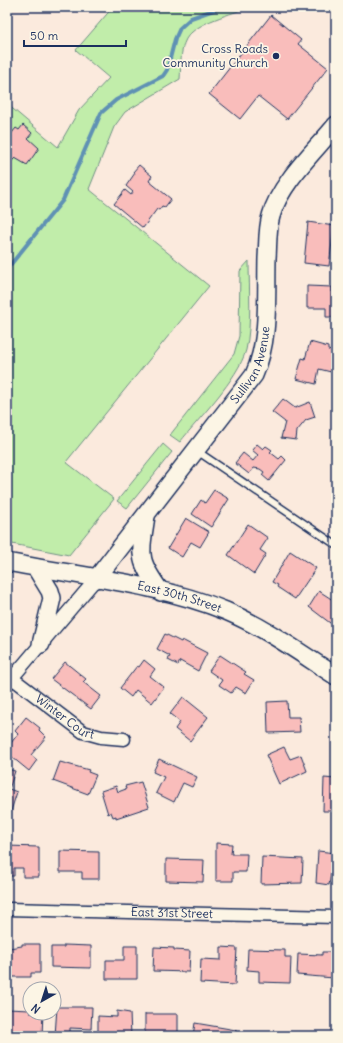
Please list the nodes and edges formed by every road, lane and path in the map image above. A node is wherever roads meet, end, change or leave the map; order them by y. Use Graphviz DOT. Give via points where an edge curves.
graph roads {
  1 [pos="336,125"];
  2 [pos="197,451"];
  3 [pos="146,516"];
  4 [pos="336,545"];
  5 [pos="7,562"];
  6 [pos="36,568"];
  7 [pos="96,579"];
  8 [pos="161,592"];
  9 [pos="41,644"];
  10 [pos="336,676"];
  11 [pos="10,681"];
  12 [pos="124,739"];
  13 [pos="7,909"];
  14 [pos="336,917"];
  1 -- 2 [label="main road, Sullivan Avenue" via="288,183 273,210 268,246 265,334 259,365 248,385"];
  2 -- 3 [label="main road, Sullivan Avenue"];
  2 -- 4 [label="lane"];
  3 -- 7 [label="main road, Sullivan Avenue"];
  3 -- 8 [label="main road" via="142,561"];
  5 -- 6 [label="main road, East 30th Street"];
  6 -- 7 [label="main road, East 30th Street"];
  6 -- 9 [label="main road" via="52,598"];
  7 -- 8 [label="main road, East 30th Street"];
  7 -- 9 [label="street"];
  8 -- 10 [label="main road, East 30th Street" via="204,603 245,620"];
  9 -- 11 [label="street"];
  11 -- 12 [label="street, Winter Court" via="83,732 100,737"];
  13 -- 14 [label="street, East 31st Street"];
}
